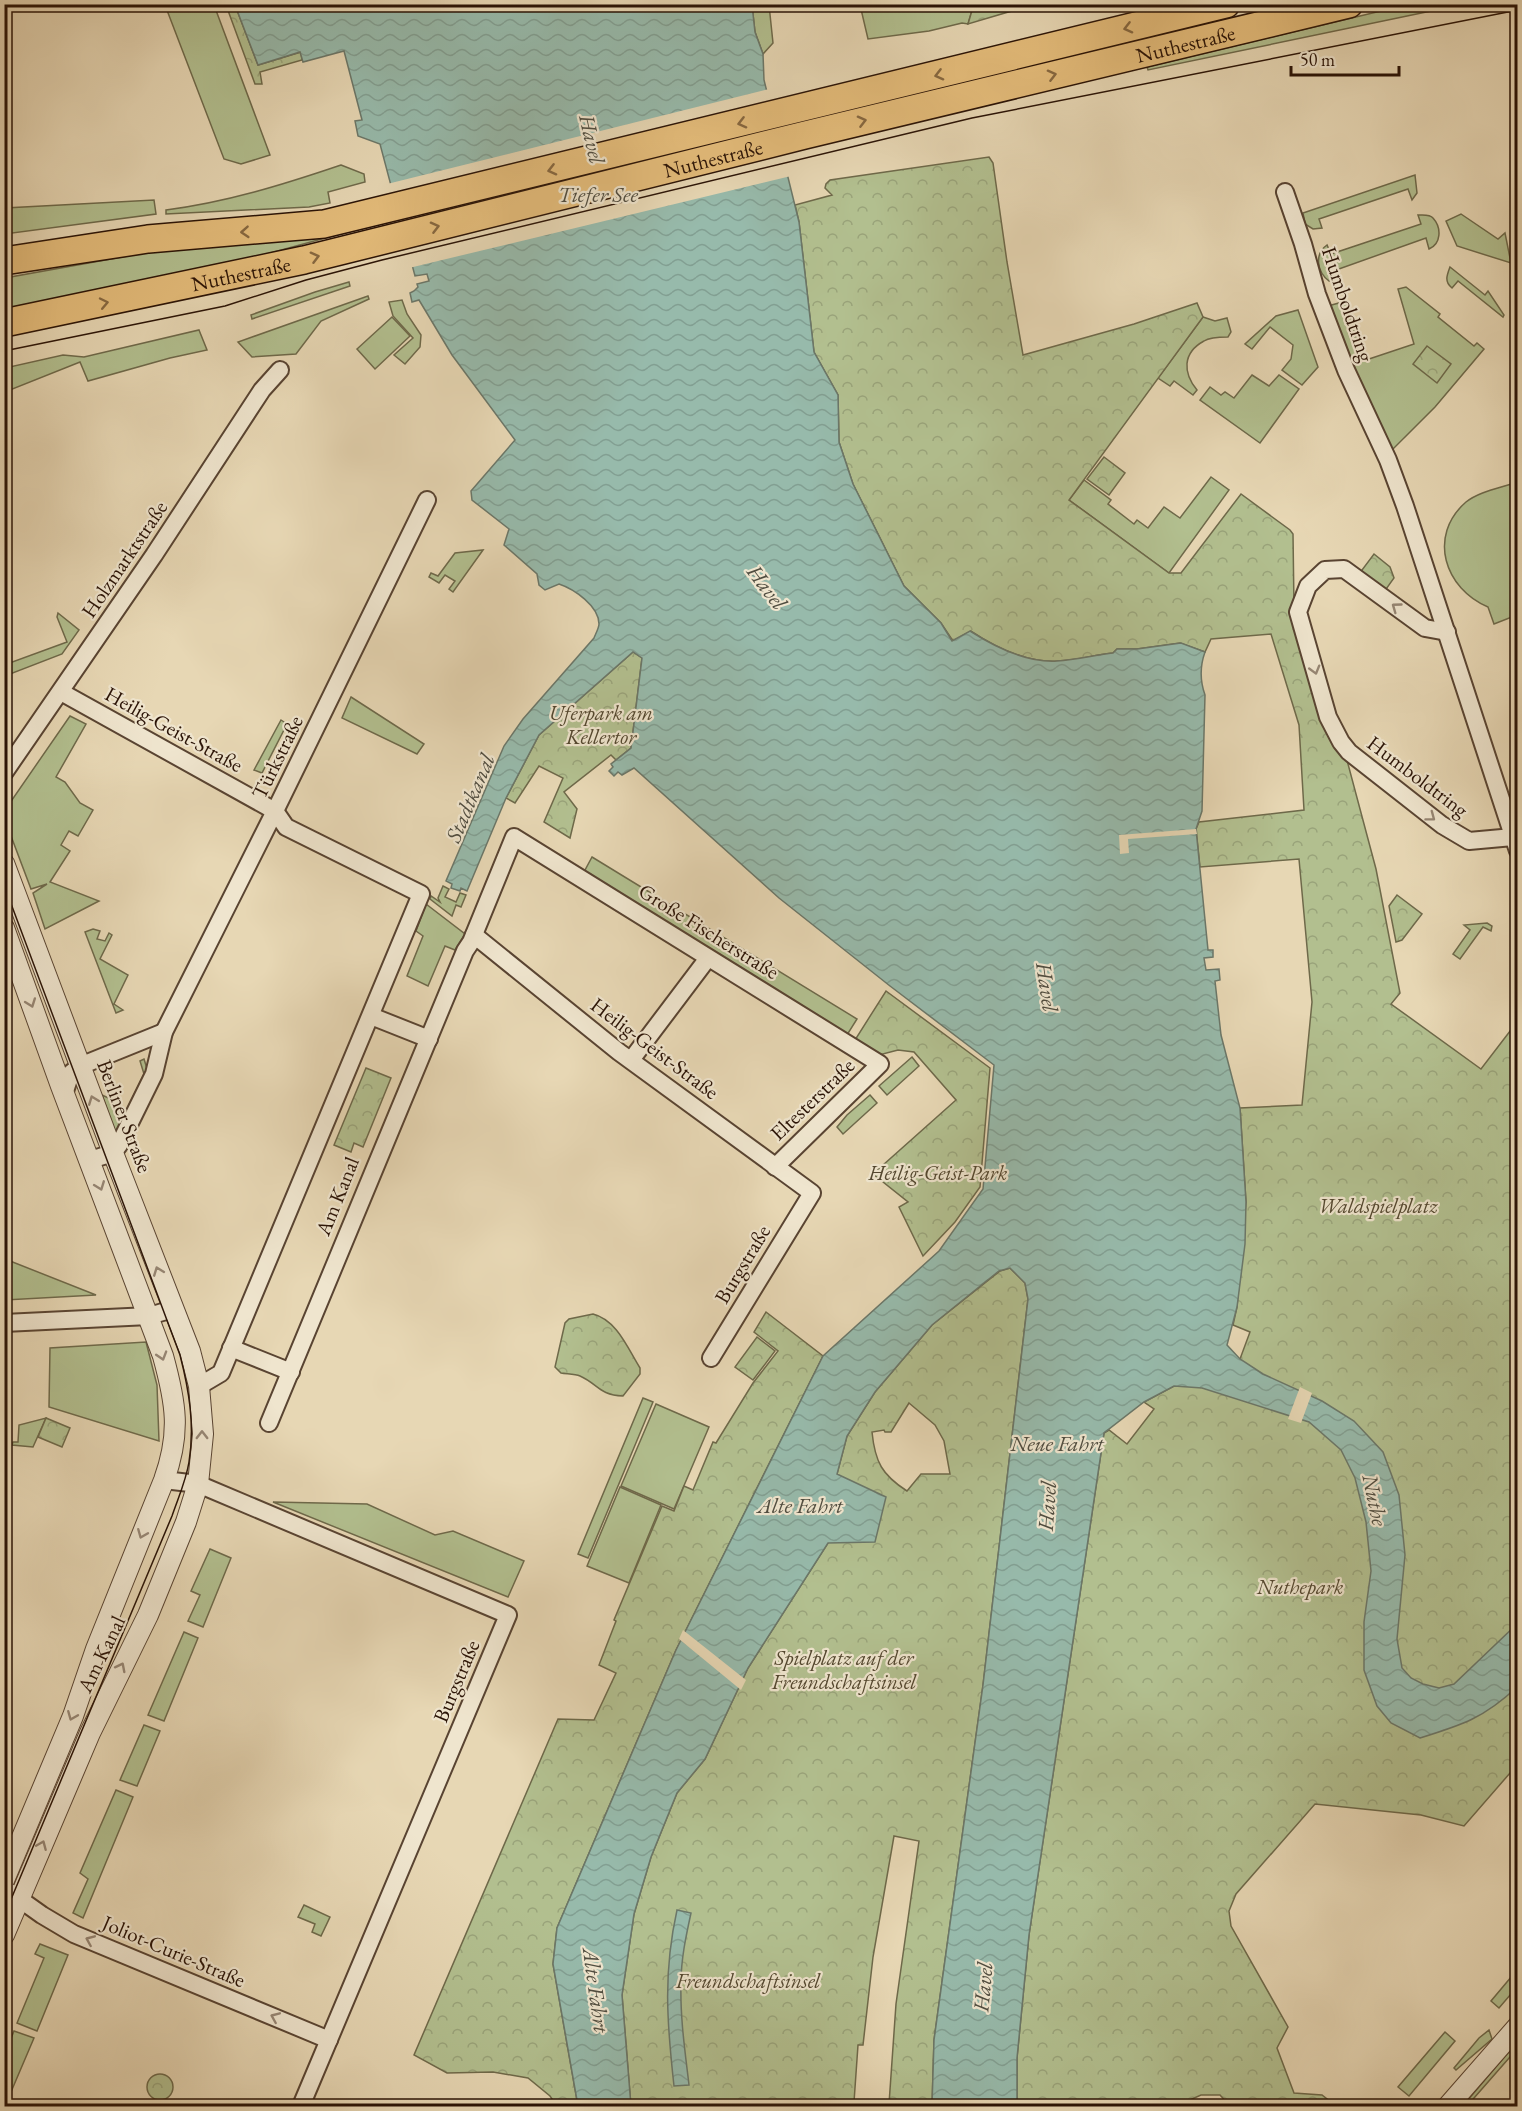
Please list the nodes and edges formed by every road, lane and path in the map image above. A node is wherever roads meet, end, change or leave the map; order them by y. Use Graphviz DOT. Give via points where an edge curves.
graph roads {
  1 [pos="1226,4"];
  2 [pos="1349,4"];
  3 [pos="1285,192"];
  4 [pos="4,261"];
  5 [pos="4,324"];
  6 [pos="280,370"];
  7 [pos="427,500"];
  8 [pos="1447,632"];
  9 [pos="61,692"];
  10 [pos="4,773"];
  11 [pos="275,812"];
  12 [pos="513,837"];
  13 [pos="1515,844"];
  14 [pos="4,863"];
  15 [pos="421,894"];
  16 [pos="4,928"];
  17 [pos="474,935"];
  18 [pos="708,958"];
  19 [pos="371,1016"];
  20 [pos="164,1032"];
  21 [pos="429,1039"];
  22 [pos="631,1060"];
  23 [pos="880,1064"];
  24 [pos="80,1066"];
  25 [pos="64,1094"];
  26 [pos="113,1153"];
  27 [pos="90,1160"];
  28 [pos="774,1167"];
  29 [pos="812,1193"];
  30 [pos="173,1309"];
  31 [pos="149,1316"];
  32 [pos="4,1323"];
  33 [pos="231,1348"];
  34 [pos="711,1358"];
  35 [pos="291,1372"];
  36 [pos="199,1386"];
  37 [pos="174,1395"];
  38 [pos="269,1423"];
  39 [pos="164,1480"];
  40 [pos="198,1484"];
  41 [pos="9,1889"];
  42 [pos="4,1935"];
  43 [pos="1518,2026"];
  44 [pos="329,2040"];
  45 [pos="301,2106"];
  46 [pos="1448,2106"];
  1 -- 4 [label="highway, Nuthestraße, one-way" via="372,214 314,226 148,239"];
  5 -- 2 [label="highway, Nuthestraße, one-way" via="293,262"];
  3 -- 8 [label="street, Humboldtring" via="1317,294 1392,469"];
  6 -- 9 [label="street, Holzmarktstraße" via="262,390"];
  7 -- 11 [label="street, Türkstraße"];
  8 -- 13 [label="street, Humboldtring"];
  8 -- 13 [label="street, Humboldtring, one-way" via="1425,628 1344,569 1325,570 1308,586 1298,612 1328,717 1349,752 1442,825 1469,841"];
  9 -- 10 [label="street, Holzmarktstraße"];
  9 -- 11 [label="street, Heilig-Geist-Straße"];
  11 -- 15 [label="street, Heilig-Geist-Straße" via="286,827"];
  11 -- 20 [label="street, Türkstraße"];
  12 -- 17 [label="street, Am Kanal"];
  12 -- 18 [label="street, Große Fischerstraße"];
  14 -- 24 [label="street, Berliner Straße"];
  15 -- 19 [label="street, Am Kanal"];
  16 -- 25 [label="street, one-way"];
  17 -- 21 [label="street, Am Kanal"];
  17 -- 22 [label="street, Heilig-Geist-Straße"];
  18 -- 22 [label="street"];
  18 -- 23 [label="street, Große Fischerstraße"];
  19 -- 21 [label="street"];
  19 -- 33 [label="street, Am Kanal"];
  20 -- 24 [label="street"];
  20 -- 26 [label="street, Türkstraße" via="154,1074"];
  21 -- 35 [label="street, Am Kanal"];
  22 -- 28 [label="street, Heilig-Geist-Straße"];
  23 -- 28 [label="street, Eltesterstraße"];
  24 -- 25 [label="street" via="71,1072"];
  26 -- 24 [label="street, Berliner Straße, one-way"];
  25 -- 27 [label="street"];
  26 -- 27 [label="street"];
  30 -- 26 [label="street, Berliner Straße, one-way"];
  27 -- 31 [label="street, one-way"];
  28 -- 29 [label="street, Heilig-Geist-Straße"];
  29 -- 34 [label="street, Burgstraße"];
  30 -- 31 [label="street"];
  30 -- 36 [label="street, Berliner Straße"];
  31 -- 32 [label="street"];
  31 -- 37 [label="street, one-way"];
  33 -- 35 [label="street"];
  33 -- 36 [label="street, Am Kanal" via="221,1373"];
  35 -- 38 [label="street, Am Kanal"];
  36 -- 37 [label="street, Am Kanal"];
  40 -- 36 [label="street, Am Kanal, one-way" via="203,1434"];
  37 -- 39 [label="street, Am Kanal" via="176,1435"];
  39 -- 40 [label="street, Burgstraße"];
  39 -- 41 [label="street, Am Kanal, one-way" via="96,1648"];
  41 -- 40 [label="street, Am Kanal, one-way" via="148,1615"];
  40 -- 44 [label="street, Burgstraße" via="508,1615"];
  41 -- 42 [label="street, Am Kanal"];
  44 -- 41 [label="street, Joliot-Curie-Straße, one-way" via="74,1934"];
  43 -- 46 [label="street"];
  44 -- 45 [label="street, Burgstraße"];
}
